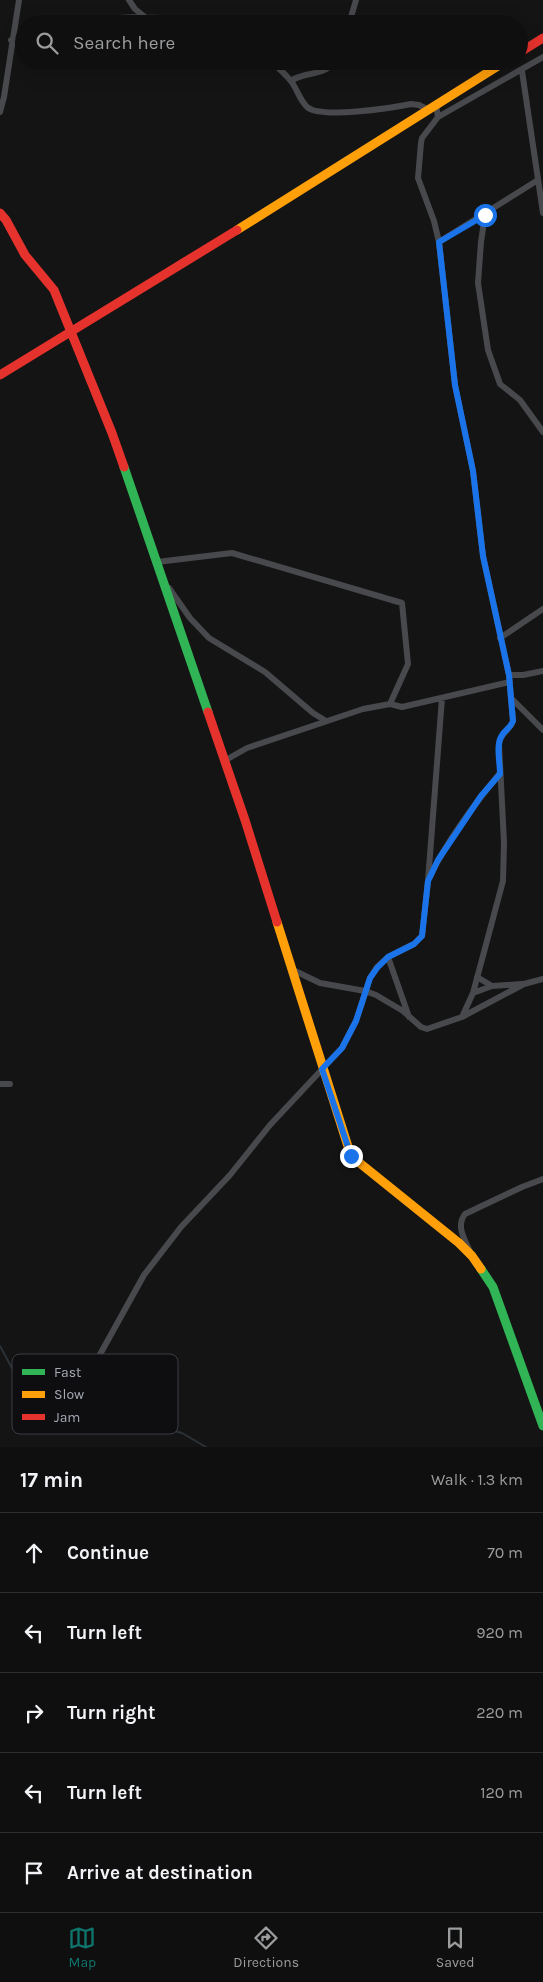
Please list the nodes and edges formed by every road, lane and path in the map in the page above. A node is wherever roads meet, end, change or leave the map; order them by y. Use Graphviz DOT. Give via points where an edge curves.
graph roads {
  1 [pos="19,0"];
  2 [pos="129,0"];
  3 [pos="356,0"];
  4 [pos="16,15"];
  5 [pos="142,15"];
  6 [pos="352,15"];
  7 [pos="15,23"];
  8 [pos="543,38"];
  9 [pos="15,39"];
  10 [pos="12,40"];
  11 [pos="528,47"];
  12 [pos="543,58"];
  13 [pos="528,67"];
  14 [pos="280,70"];
  15 [pos="325,70"];
  16 [pos="492,70"];
  17 [pos="522,70"];
  18 [pos="292,82"];
  19 [pos="432,107"];
  20 [pos="0,112"];
  21 [pos="438,117"];
  22 [pos="540,170"];
  23 [pos="538,180"];
  24 [pos="0,213"];
  25 [pos="543,213"];
  26 [pos="485,215"];
  27 [pos="439,242"];
  28 [pos="70,333"];
  29 [pos="2,374"];
  30 [pos="543,432"];
  31 [pos="157,562"];
  32 [pos="164,580"];
  33 [pos="543,609"];
  34 [pos="500,638"];
  35 [pos="543,671"];
  36 [pos="509,678"];
  37 [pos="442,698"];
  38 [pos="512,699"];
  39 [pos="390,704"];
  40 [pos="326,721"];
  41 [pos="543,730"];
  42 [pos="224,761"];
  43 [pos="500,774"];
  44 [pos="428,881"];
  45 [pos="388,957"];
  46 [pos="291,968"];
  47 [pos="477,977"];
  48 [pos="543,979"];
  49 [pos="524,984"];
  50 [pos="492,986"];
  51 [pos="365,992"];
  52 [pos="472,993"];
  53 [pos="410,1017"];
  54 [pos="462,1017"];
  55 [pos="322,1069"];
  56 [pos="0,1084"];
  57 [pos="10,1084"];
  58 [pos="543,1179"];
  59 [pos="472,1256"];
  60 [pos="100,1354"];
  61 [pos="543,1426"];
  1 -- 4 [label="street"];
  2 -- 5 [label="street"];
  3 -- 6 [label="street"];
  7 -- 10 [label="street"];
  8 -- 11 [label="street"];
  9 -- 10 [label="street"];
  10 -- 20 [label="street"];
  12 -- 13 [label="street"];
  14 -- 18 [label="street"];
  15 -- 18 [label="street" via="298,77"];
  16 -- 19 [label="street"];
  17 -- 21 [label="street"];
  17 -- 22 [label="street"];
  18 -- 19 [label="street" via="301,100 314,111 346,112 411,104"];
  19 -- 21 [label="street"];
  19 -- 28 [label="street"];
  21 -- 27 [label="street" via="422,138 418,178"];
  22 -- 23 [label="street"];
  23 -- 25 [label="street"];
  23 -- 26 [label="street"];
  24 -- 28 [label="street" via="22,250 51,286"];
  26 -- 27 [label="street"];
  26 -- 30 [label="street" via="478,283 488,350 500,384 520,400"];
  27 -- 34 [label="street" via="455,385 473,471 483,556"];
  28 -- 29 [label="street"];
  28 -- 31 [label="street" via="112,434"];
  31 -- 32 [label="street"];
  31 -- 39 [label="street" via="232,552 402,603 408,664"];
  32 -- 40 [label="street" via="190,618 209,638 265,672"];
  32 -- 42 [label="street"];
  33 -- 34 [label="street"];
  34 -- 36 [label="street"];
  35 -- 36 [label="street"];
  36 -- 37 [label="street"];
  36 -- 38 [label="street"];
  37 -- 39 [label="street" via="402,707"];
  37 -- 44 [label="street"];
  38 -- 41 [label="street"];
  38 -- 43 [label="street" via="512,723 500,740"];
  39 -- 40 [label="street"];
  40 -- 42 [label="street" via="247,748"];
  42 -- 46 [label="street"];
  43 -- 44 [label="street" via="481,796 438,860"];
  43 -- 47 [label="street" via="503,882"];
  44 -- 45 [label="street" via="422,936 414,944"];
  45 -- 51 [label="street" via="370,978"];
  45 -- 53 [label="street"];
  46 -- 51 [label="street" via="320,982"];
  46 -- 55 [label="street"];
  47 -- 50 [label="street"];
  47 -- 52 [label="street"];
  48 -- 49 [label="street"];
  49 -- 50 [label="street"];
  49 -- 54 [label="street"];
  50 -- 52 [label="street"];
  51 -- 53 [label="street"];
  51 -- 55 [label="street" via="356,1021 342,1048"];
  52 -- 54 [label="street"];
  53 -- 54 [label="street" via="420,1028 427,1030"];
  55 -- 59 [label="street" via="351,1156"];
  55 -- 60 [label="street" via="181,1227 144,1275"];
  56 -- 57 [label="street"];
  58 -- 59 [label="street" via="465,1214 460,1227"];
  59 -- 61 [label="street" via="493,1287"];
}
